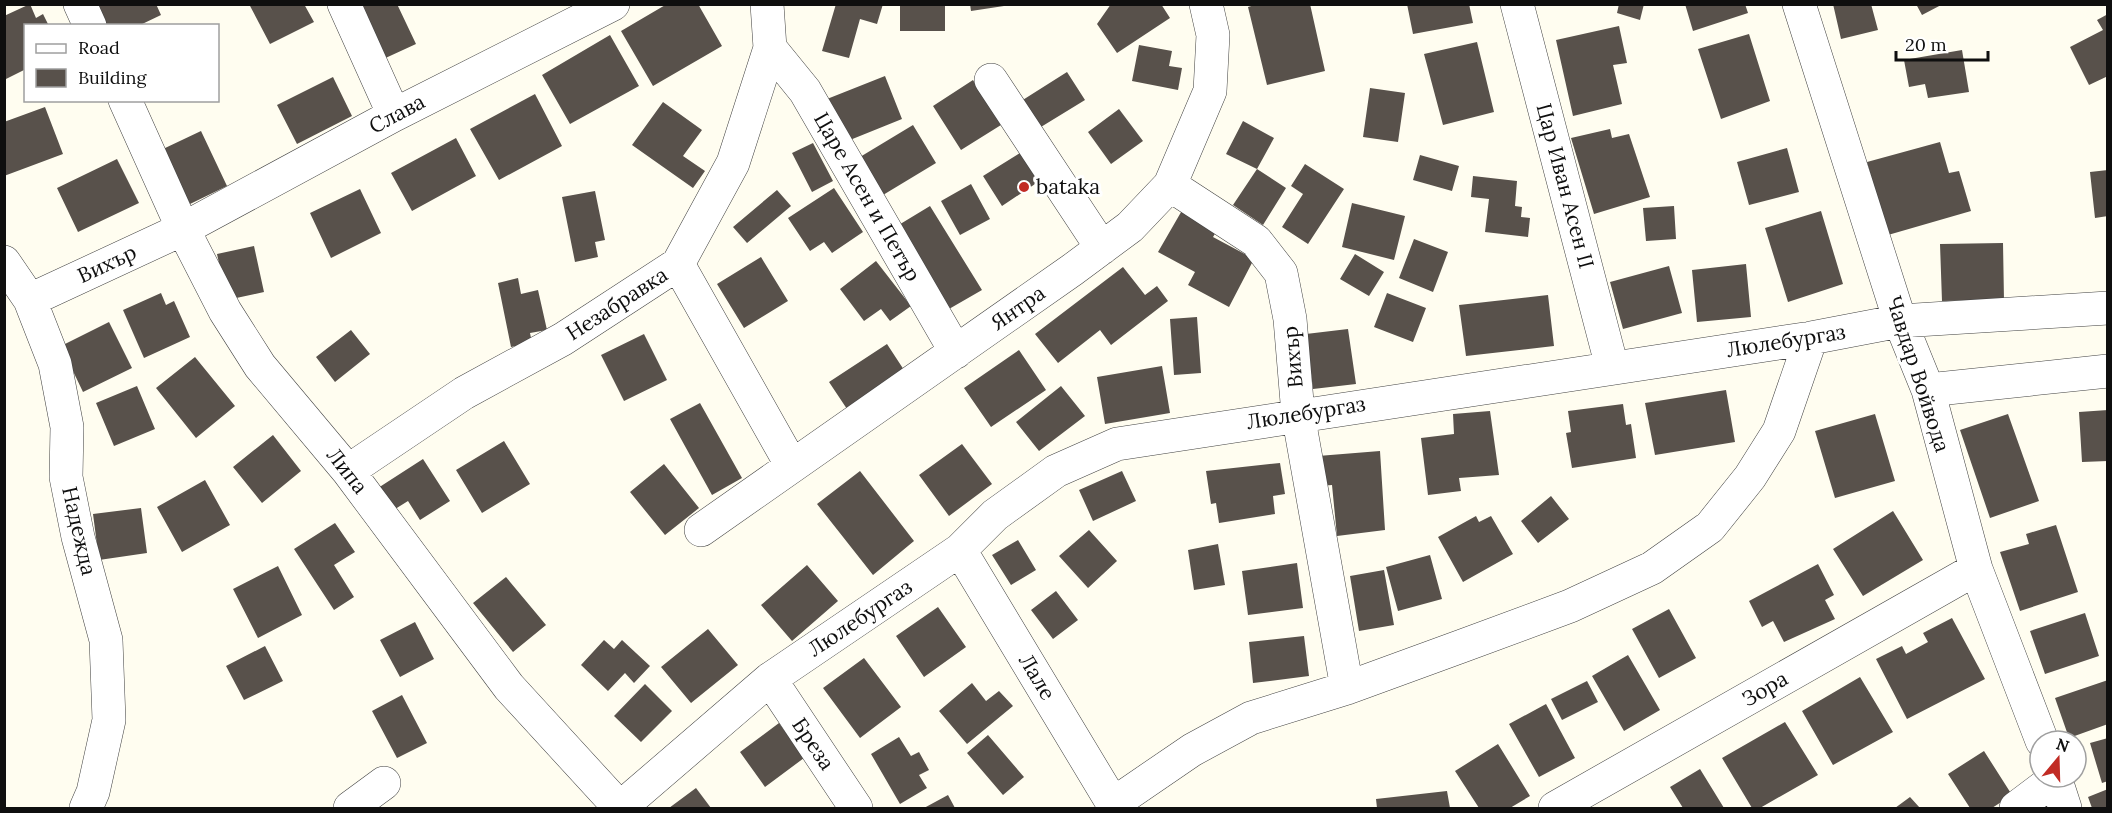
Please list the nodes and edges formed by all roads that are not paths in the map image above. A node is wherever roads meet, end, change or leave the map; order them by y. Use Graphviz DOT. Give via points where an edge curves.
graph roads {
  1 [pos="80,4"];
  2 [pos="344,4"];
  3 [pos="613,4"];
  4 [pos="767,4"];
  5 [pos="1206,4"];
  6 [pos="1517,4"];
  7 [pos="1799,4"];
  8 [pos="89,24"];
  9 [pos="770,48"];
  10 [pos="990,80"];
  11 [pos="126,102"];
  12 [pos="394,115"];
  13 [pos="1170,185"];
  14 [pos="183,229"];
  15 [pos="1102,248"];
  16 [pos="4,262"];
  17 [pos="678,264"];
  18 [pos="30,300"];
  19 [pos="2108,308"];
  20 [pos="1900,321"];
  21 [pos="1811,338"];
  22 [pos="956,352"];
  23 [pos="1612,367"];
  24 [pos="2108,372"];
  25 [pos="1928,390"];
  26 [pos="1298,414"];
  27 [pos="792,466"];
  28 [pos="348,471"];
  29 [pos="702,530"];
  30 [pos="960,550"];
  31 [pos="1976,569"];
  32 [pos="770,679"];
  33 [pos="1347,688"];
  34 [pos="2037,729"];
  35 [pos="384,783"];
  36 [pos="2057,789"];
  37 [pos="86,808"];
  38 [pos="351,808"];
  39 [pos="620,808"];
  40 [pos="856,808"];
  41 [pos="1555,808"];
  42 [pos="2016,808"];
  1 -- 8 [label="street"];
  2 -- 12 [label="street"];
  3 -- 12 [label="street, Слава"];
  4 -- 9 [label="street, Незабравка"];
  5 -- 13 [label="street, Янтра" via="1213,34 1210,92"];
  6 -- 23 [label="street, Цар Иван Асен II"];
  7 -- 20 [label="street, Чавдар Войвода"];
  9 -- 17 [label="street, Незабравка" via="733,163"];
  9 -- 22 [label="street, Царе Асен и Петър" via="805,91"];
  10 -- 15 [label="street"];
  11 -- 14 [label="street, Липа"];
  12 -- 14 [label="street, Слава"];
  13 -- 15 [label="street, Янтра" via="1130,227"];
  13 -- 26 [label="street, Вихър" via="1256,241 1281,273 1290,320"];
  14 -- 18 [label="street, Вихър"];
  14 -- 28 [label="street, Липа" via="225,310 260,366"];
  15 -- 22 [label="street, Янтра"];
  16 -- 18 [label="street, Надежда"];
  17 -- 27 [label="street"];
  17 -- 28 [label="street, Незабравка" via="563,339 464,393"];
  18 -- 37 [label="street, Надежда" via="55,364 67,427 66,477 106,640 109,720"];
  19 -- 20 [label="street, Люлебургаз"];
  20 -- 21 [label="street, Люлебургаз"];
  20 -- 25 [label="street, Чавдар Войвода"];
  21 -- 23 [label="street, Люлебургаз"];
  21 -- 33 [label="street" via="1779,430 1750,477 1710,527 1652,568 1570,606"];
  22 -- 27 [label="street, Янтра"];
  23 -- 26 [label="street, Люлебургаз"];
  24 -- 25 [label="street"];
  25 -- 31 [label="street, Чавдар Войвода"];
  26 -- 30 [label="street, Люлебургаз" via="1117,444 1056,471 995,514"];
  26 -- 33 [label="street, Вихър"];
  27 -- 29 [label="street, Янтра"];
  28 -- 39 [label="street, Липа" via="509,687"];
  30 -- 32 [label="street, Люлебургаз"];
  30 -- 33 [label="street, Лале" via="1113,804 1192,750 1251,718"];
  31 -- 34 [label="street, Чавдар Войвода"];
  31 -- 41 [label="street, Зора"];
  32 -- 39 [label="street, Люлебургаз"];
  32 -- 40 [label="street, Бреза"];
  35 -- 38 [label="street"];
  36 -- 42 [label="street"];
}
